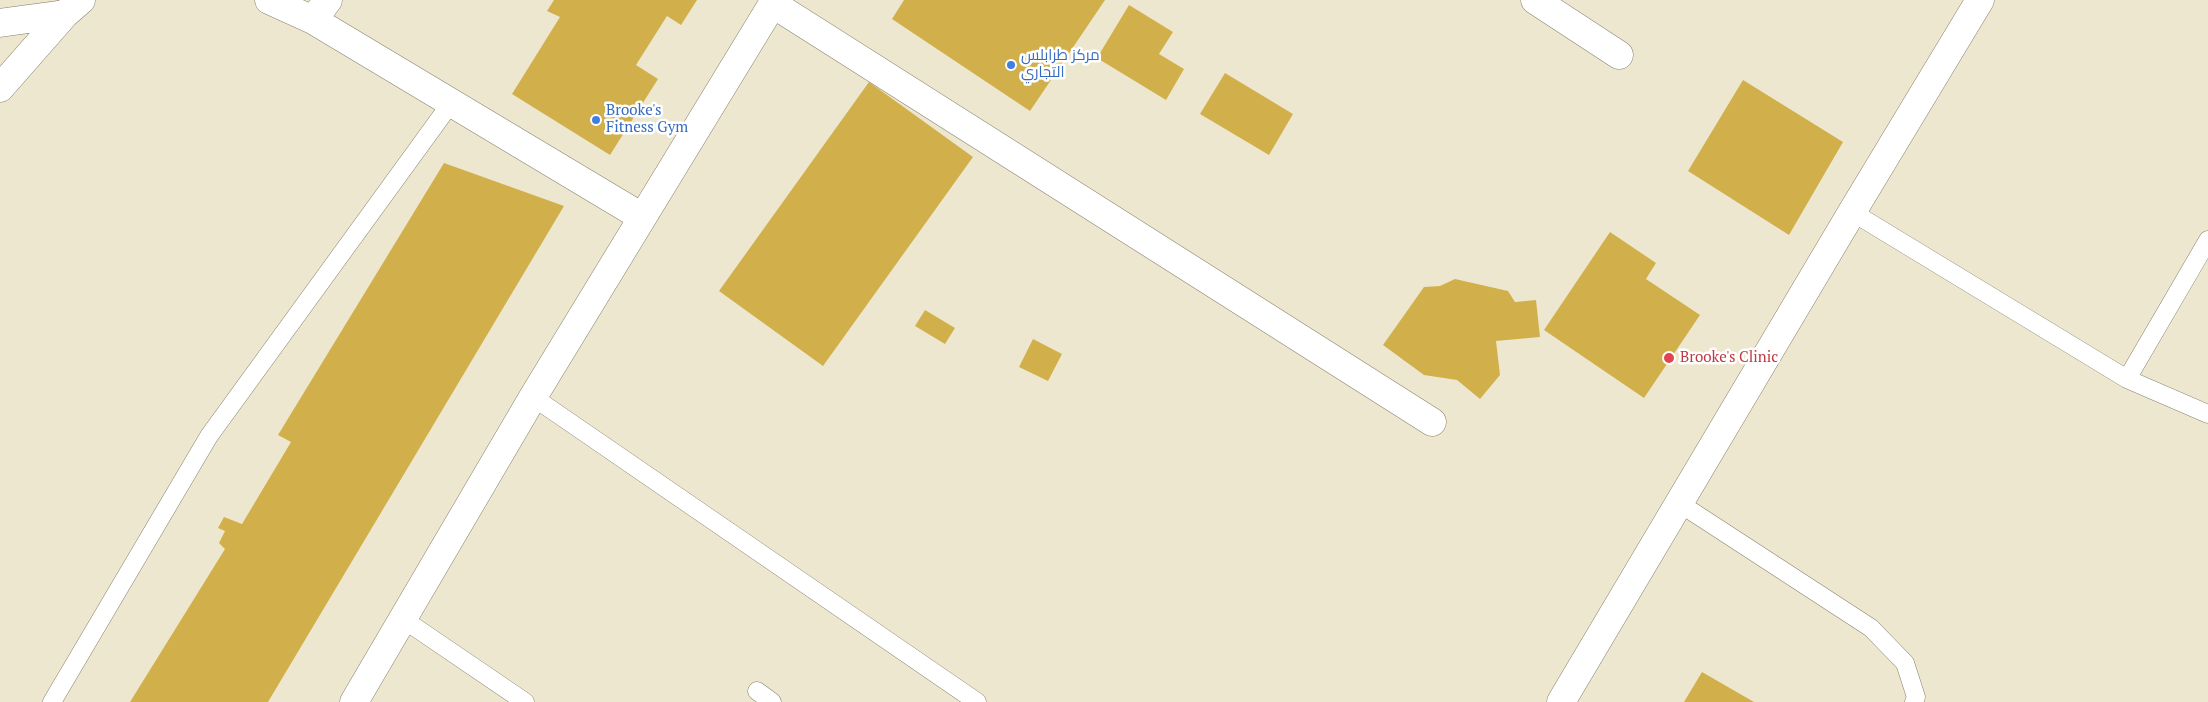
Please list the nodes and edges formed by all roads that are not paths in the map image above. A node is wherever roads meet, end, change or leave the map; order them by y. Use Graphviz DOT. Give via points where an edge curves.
graph roads {
  1 [pos="270,0"];
  2 [pos="1535,0"];
  3 [pos="1980,0"];
  4 [pos="774,2"];
  5 [pos="73,7"];
  6 [pos="321,10"];
  7 [pos="0,23"];
  8 [pos="1618,55"];
  9 [pos="0,88"];
  10 [pos="452,103"];
  11 [pos="1852,212"];
  12 [pos="642,217"];
  13 [pos="2208,240"];
  14 [pos="2127,379"];
  15 [pos="534,397"];
  16 [pos="2208,414"];
  17 [pos="1432,422"];
  18 [pos="1679,503"];
  19 [pos="403,619"];
  20 [pos="757,691"];
  21 [pos="52,702"];
  22 [pos="354,702"];
  23 [pos="525,702"];
  24 [pos="772,702"];
  25 [pos="977,702"];
  26 [pos="1561,702"];
  27 [pos="1914,702"];
  1 -- 6 [label="street"];
  2 -- 8 [label="street"];
  3 -- 11 [label="street"];
  4 -- 12 [label="street"];
  4 -- 17 [label="street"];
  5 -- 7 [label="street"];
  5 -- 9 [label="street"];
  6 -- 10 [label="street"];
  10 -- 12 [label="street"];
  10 -- 21 [label="lane" via="209,436"];
  11 -- 14 [label="lane"];
  11 -- 18 [label="street"];
  12 -- 15 [label="street"];
  13 -- 14 [label="lane"];
  14 -- 16 [label="lane"];
  15 -- 19 [label="street"];
  15 -- 25 [label="lane"];
  18 -- 26 [label="street"];
  18 -- 27 [label="lane" via="1871,628 1905,663 1916,697"];
  19 -- 22 [label="street"];
  19 -- 23 [label="lane"];
  20 -- 24 [label="lane"];
}
